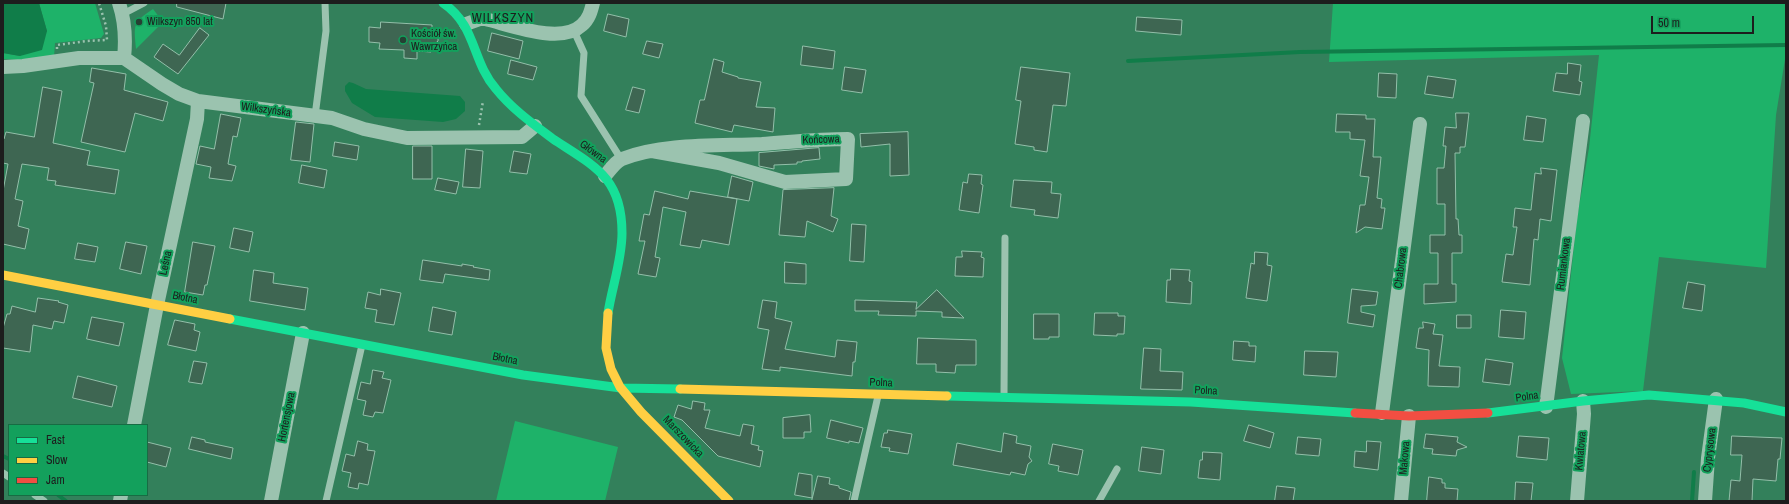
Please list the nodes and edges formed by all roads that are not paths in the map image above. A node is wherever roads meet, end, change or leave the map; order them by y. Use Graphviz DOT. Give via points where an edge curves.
graph roads {
  1 [pos="144,3"];
  2 [pos="325,3"];
  3 [pos="443,3"];
  4 [pos="593,3"];
  5 [pos="121,9"];
  6 [pos="466,24"];
  7 [pos="574,31"];
  8 [pos="124,58"];
  9 [pos="3,67"];
  10 [pos="198,101"];
  11 [pos="315,116"];
  12 [pos="1583,121"];
  13 [pos="1420,124"];
  14 [pos="535,126"];
  15 [pos="652,151"];
  16 [pos="621,159"];
  17 [pos="605,176"];
  18 [pos="1005,238"];
  19 [pos="3,275"];
  20 [pos="157,305"];
  21 [pos="303,333"];
  22 [pos="362,343"];
  23 [pos="621,388"];
  24 [pos="878,394"];
  25 [pos="1004,398"];
  26 [pos="1716,399"];
  27 [pos="1583,401"];
  28 [pos="1546,407"];
  29 [pos="1786,412"];
  30 [pos="1382,413"];
  31 [pos="1409,416"];
  32 [pos="134,424"];
  33 [pos="1117,469"];
  34 [pos="271,501"];
  35 [pos="326,501"];
  36 [pos="729,501"];
  37 [pos="854,501"];
  38 [pos="1099,501"];
  39 [pos="1401,501"];
  40 [pos="1577,501"];
  41 [pos="1704,501"];
  1 -- 5 [label="lane"];
  2 -- 11 [label="lane" via="326,31"];
  3 -- 6 [label="street, Główna" via="455,10"];
  4 -- 7 [label="street" via="589,16"];
  5 -- 8 [label="street" via="126,43"];
  6 -- 7 [label="street" via="485,19 548,34"];
  6 -- 14 [label="street, Główna" via="489,82"];
  7 -- 16 [label="lane" via="584,53 581,96"];
  8 -- 9 [label="street" via="79,58"];
  8 -- 10 [label="street, Wilkszyńska" via="179,94"];
  10 -- 11 [label="street, Wilkszyńska"];
  10 -- 20 [label="street, Leśna" via="197,119"];
  11 -- 14 [label="street, Wilkszyńska" via="332,118 364,129 407,138 522,137"];
  12 -- 28 [label="street, Rumiankowa"];
  13 -- 30 [label="street, Chabrowa"];
  14 -- 17 [label="street, Główna" via="596,166"];
  15 -- 15 [label="street, Końcowa" via="719,163 785,182 846,179 848,139 820,138 762,144 688,146"];
  15 -- 16 [label="street, Końcowa"];
  16 -- 17 [label="street"];
  17 -- 23 [label="street, Główna" via="619,202 622,223 605,342 610,369"];
  18 -- 25 [label="lane"];
  19 -- 20 [label="street, Błotna"];
  20 -- 21 [label="street, Błotna"];
  20 -- 32 [label="street, Leśna"];
  21 -- 22 [label="street, Błotna"];
  21 -- 34 [label="street, Hortensjowa"];
  22 -- 23 [label="street, Błotna" via="523,375"];
  22 -- 35 [label="lane"];
  23 -- 24 [label="street, Polna"];
  23 -- 36 [label="street, Marszowicka"];
  24 -- 25 [label="street, Polna"];
  24 -- 37 [label="lane"];
  25 -- 30 [label="street, Polna" via="1191,402"];
  26 -- 27 [label="street, Polna" via="1649,395"];
  26 -- 29 [label="street, Polna" via="1744,402"];
  26 -- 41 [label="street, Cyprysowa"];
  27 -- 28 [label="street, Polna"];
  27 -- 40 [label="street, Kwiatowa"];
  28 -- 31 [label="street, Polna" via="1498,413"];
  30 -- 31 [label="street, Polna"];
  31 -- 39 [label="street, Makowa"];
  33 -- 38 [label="lane"];
}
